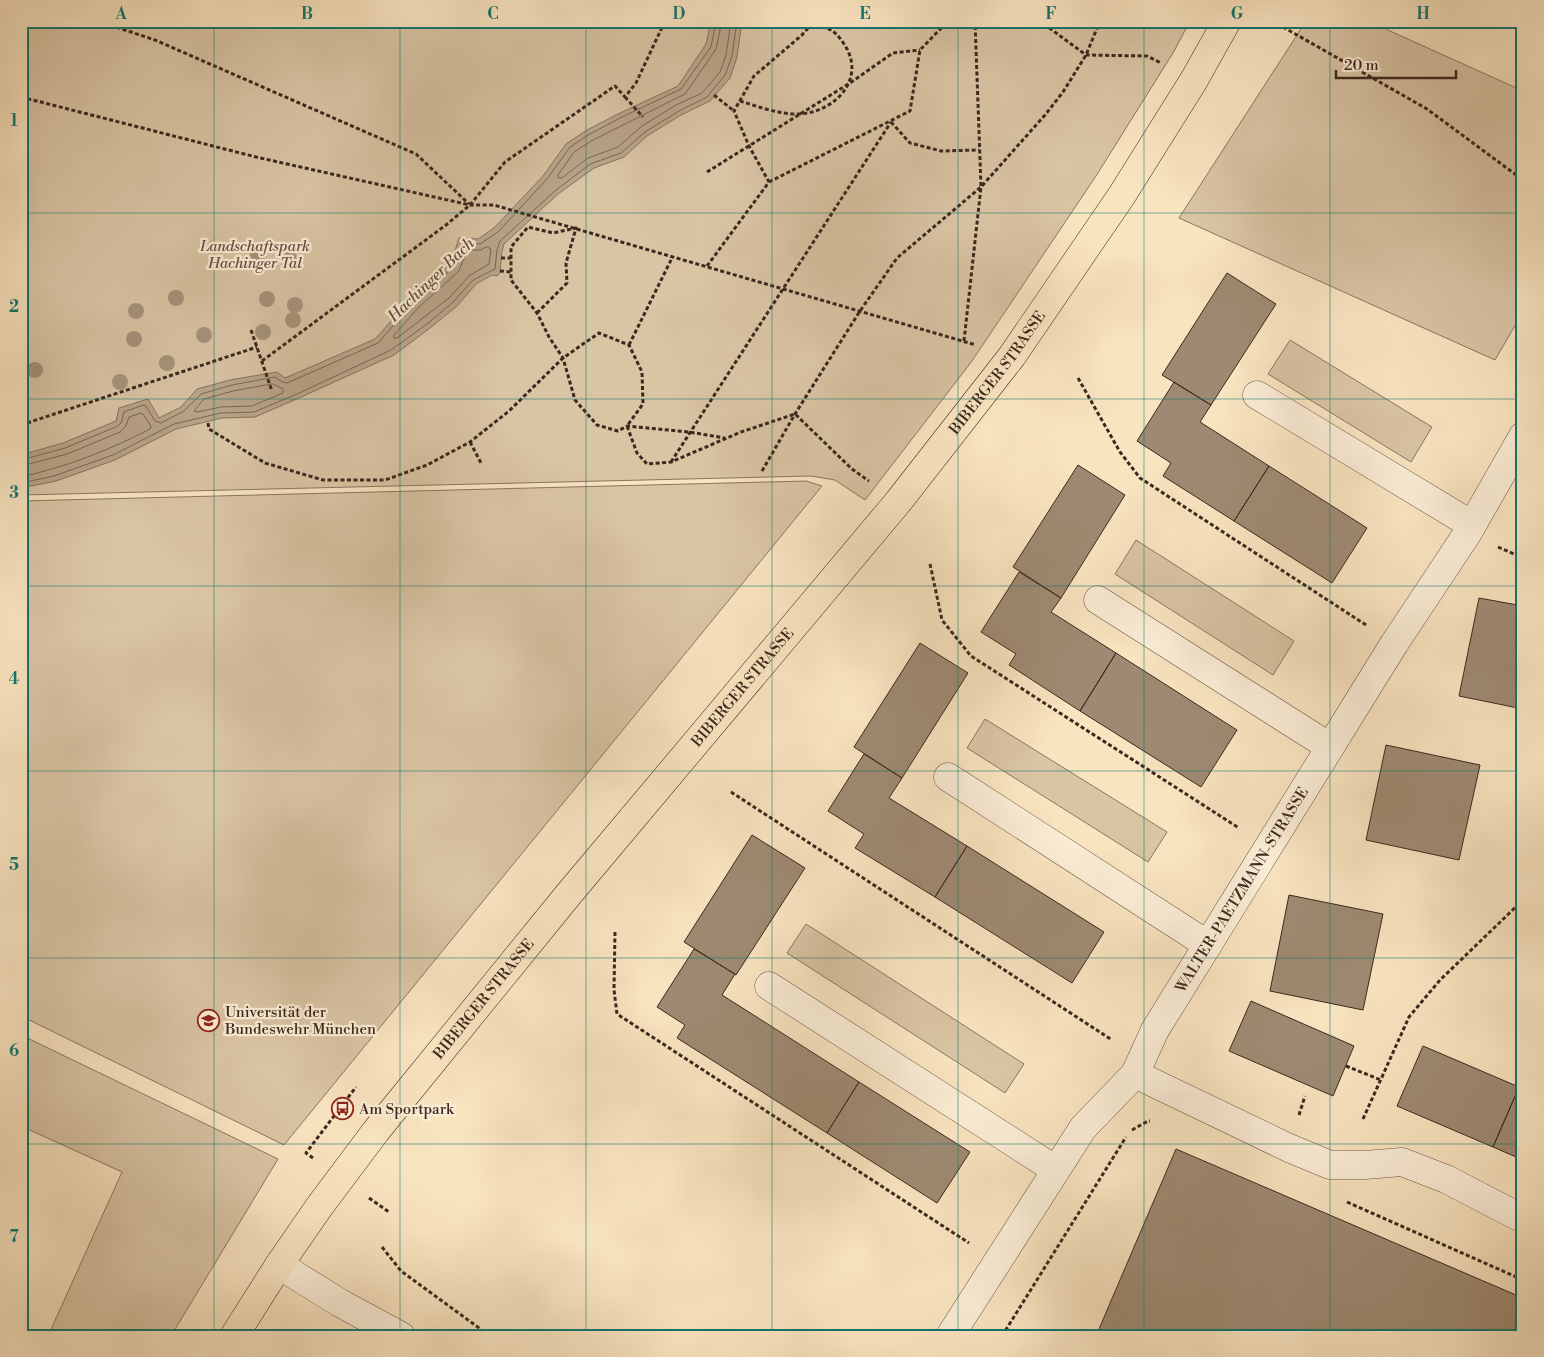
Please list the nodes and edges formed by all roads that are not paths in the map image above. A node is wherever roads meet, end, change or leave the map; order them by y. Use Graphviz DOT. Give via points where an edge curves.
graph roads {
  1 [pos="1227,21"];
  2 [pos="1257,395"];
  3 [pos="1523,436"];
  4 [pos="1472,525"];
  5 [pos="1098,600"];
  6 [pos="1330,747"];
  7 [pos="948,777"];
  8 [pos="1208,945"];
  9 [pos="769,986"];
  10 [pos="1138,1067"];
  11 [pos="1056,1170"];
  12 [pos="1523,1219"];
  13 [pos="279,1265"];
  14 [pos="234,1336"];
  15 [pos="401,1336"];
  16 [pos="950,1336"];
  1 -- 13 [label="main road, BIBERGER STRASSE" via="1122,195 1012,356 898,502 568,895 376,1131"];
  2 -- 4 [label="street"];
  3 -- 4 [label="street, WALTER-PAETZMANN-STRASSE"];
  4 -- 6 [label="street, WALTER-PAETZMANN-STRASSE"];
  5 -- 6 [label="street"];
  6 -- 8 [label="street, WALTER-PAETZMANN-STRASSE"];
  7 -- 8 [label="street"];
  8 -- 10 [label="street, WALTER-PAETZMANN-STRASSE" via="1156,1030"];
  9 -- 11 [label="street"];
  10 -- 11 [label="street, WALTER-PAETZMANN-STRASSE" via="1083,1128"];
  10 -- 12 [label="street" via="1289,1148 1330,1165 1402,1162 1446,1179"];
  11 -- 16 [label="street, WALTER-PAETZMANN-STRASSE"];
  13 -- 14 [label="main road, BIBERGER STRASSE"];
  13 -- 15 [label="street"];
}
